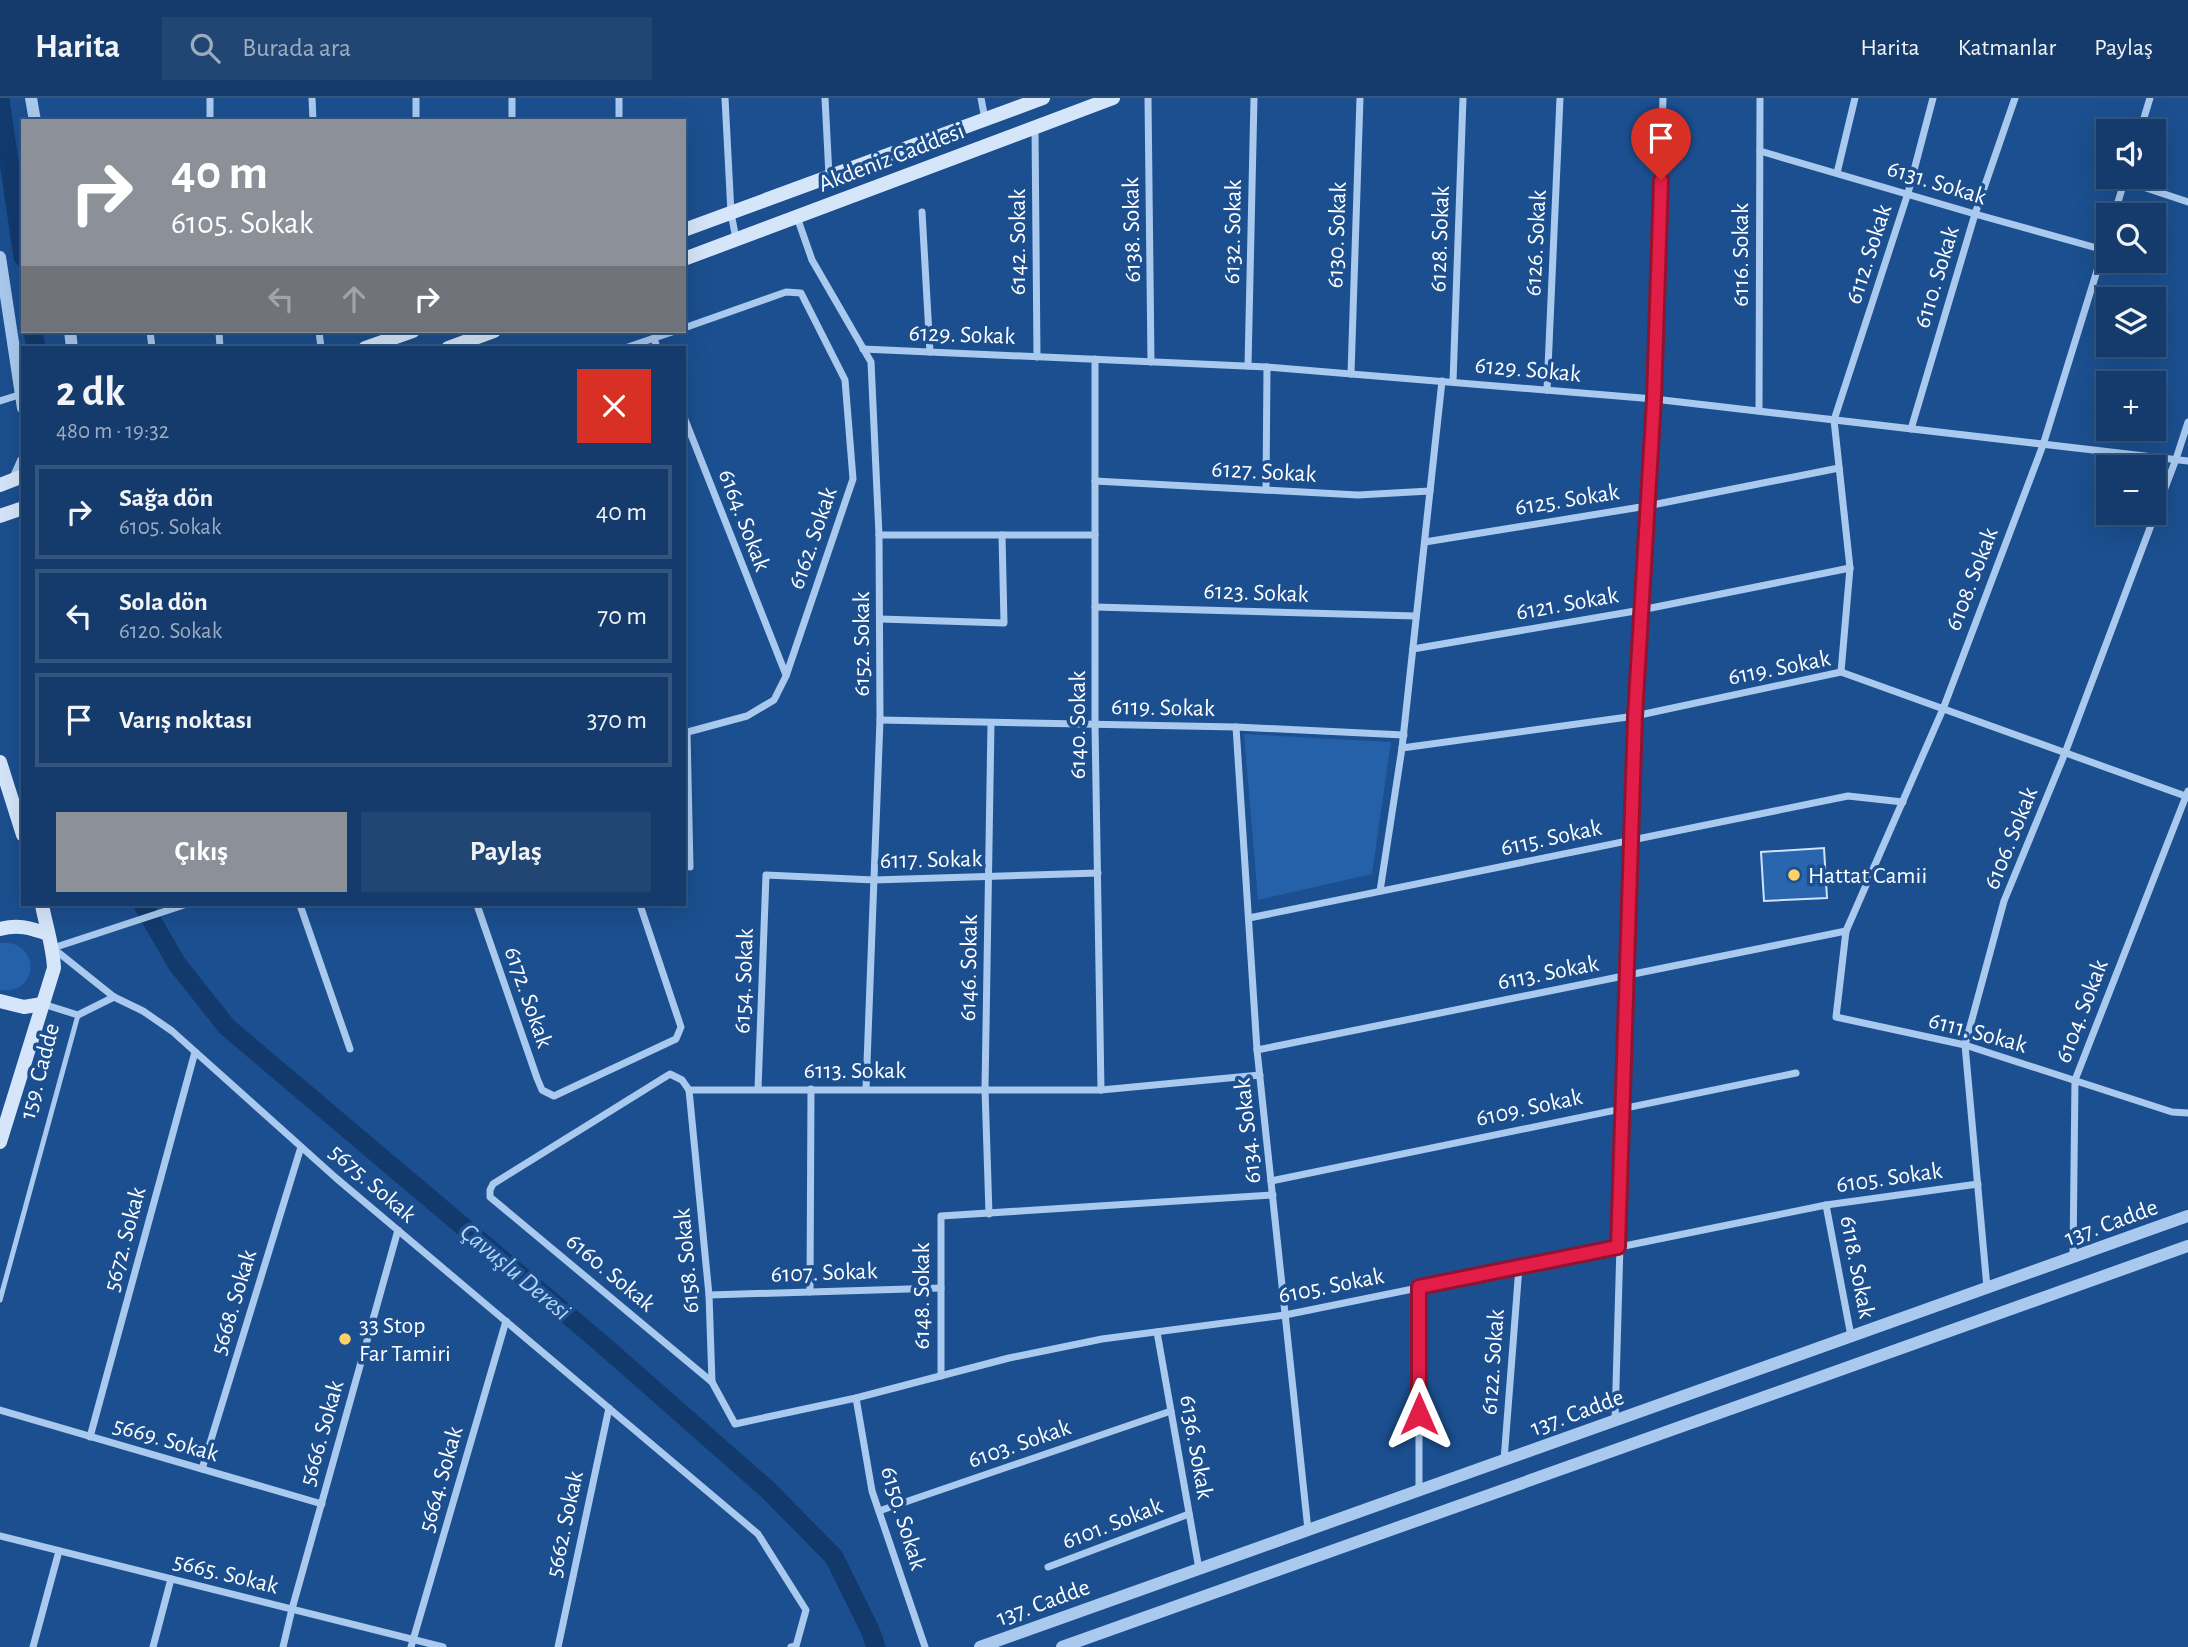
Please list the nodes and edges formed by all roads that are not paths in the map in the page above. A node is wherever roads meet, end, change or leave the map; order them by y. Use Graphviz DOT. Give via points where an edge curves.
graph roads {
  1 [pos="31,98"];
  2 [pos="210,98"];
  3 [pos="312,98"];
  4 [pos="416,98"];
  5 [pos="512,98"];
  6 [pos="619,98"];
  7 [pos="725,98"];
  8 [pos="825,98"];
  9 [pos="981,98"];
  10 [pos="1043,98"];
  11 [pos="1113,98"];
  12 [pos="1149,98"];
  13 [pos="1254,98"];
  14 [pos="1360,98"];
  15 [pos="1463,98"];
  16 [pos="1560,98"];
  17 [pos="1663,98"];
  18 [pos="1760,98"];
  19 [pos="1855,98"];
  20 [pos="1933,98"];
  21 [pos="2015,98"];
  22 [pos="2150,98"];
  23 [pos="35,119"];
  24 [pos="210,119"];
  25 [pos="313,119"];
  26 [pos="416,119"];
  27 [pos="512,119"];
  28 [pos="619,119"];
  29 [pos="2144,119"];
  30 [pos="985,120"];
  31 [pos="1035,127"];
  32 [pos="1760,151"];
  33 [pos="1837,173"];
  34 [pos="829,177"];
  35 [pos="2152,189"];
  36 [pos="1908,193"];
  37 [pos="2188,202"];
  38 [pos="922,212"];
  39 [pos="731,213"];
  40 [pos="1975,215"];
  41 [pos="797,217"];
  42 [pos="686,229"];
  43 [pos="736,239"];
  44 [pos="2096,248"];
  45 [pos="0,257"];
  46 [pos="686,258"];
  47 [pos="2097,273"];
  48 [pos="4,308"];
  49 [pos="686,327"];
  50 [pos="407,333"];
  51 [pos="489,333"];
  52 [pos="669,333"];
  53 [pos="653,338"];
  54 [pos="371,346"];
  55 [pos="453,346"];
  56 [pos="631,346"];
  57 [pos="656,346"];
  58 [pos="863,349"];
  59 [pos="930,352"];
  60 [pos="1037,357"];
  61 [pos="1095,359"];
  62 [pos="1151,362"];
  63 [pos="1248,366"];
  64 [pos="1267,367"];
  65 [pos="1351,374"];
  66 [pos="1442,381"];
  67 [pos="1453,382"];
  68 [pos="1547,390"];
  69 [pos="21,396"];
  70 [pos="1654,399"];
  71 [pos="0,401"];
  72 [pos="21,401"];
  73 [pos="1759,411"];
  74 [pos="1834,420"];
  75 [pos="686,422"];
  76 [pos="2188,422"];
  77 [pos="1911,429"];
  78 [pos="2043,444"];
  79 [pos="2176,459"];
  80 [pos="2188,461"];
  81 [pos="1839,468"];
  82 [pos="19,477"];
  83 [pos="1095,481"];
  84 [pos="0,485"];
  85 [pos="1266,491"];
  86 [pos="1430,491"];
  87 [pos="1647,506"];
  88 [pos="21,508"];
  89 [pos="0,516"];
  90 [pos="879,535"];
  91 [pos="1002,535"];
  92 [pos="1095,535"];
  93 [pos="1424,541"];
  94 [pos="1850,568"];
  95 [pos="1095,607"];
  96 [pos="1642,610"];
  97 [pos="1416,616"];
  98 [pos="880,619"];
  99 [pos="1413,649"];
  100 [pos="1841,672"];
  101 [pos="786,676"];
  102 [pos="1943,709"];
  103 [pos="1635,716"];
  104 [pos="880,720"];
  105 [pos="991,723"];
  106 [pos="1096,724"];
  107 [pos="1236,727"];
  108 [pos="686,732"];
  109 [pos="1404,735"];
  110 [pos="1402,748"];
  111 [pos="2065,753"];
  112 [pos="0,762"];
  113 [pos="2187,795"];
  114 [pos="1903,802"];
  115 [pos="21,829"];
  116 [pos="1632,840"];
  117 [pos="690,867"];
  118 [pos="1098,873"];
  119 [pos="766,875"];
  120 [pos="989,877"];
  121 [pos="874,880"];
  122 [pos="1380,891"];
  123 [pos="42,906"];
  124 [pos="181,906"];
  125 [pos="300,906"];
  126 [pos="477,906"];
  127 [pos="640,906"];
  128 [pos="1248,918"];
  129 [pos="0,929"];
  130 [pos="1846,931"];
  131 [pos="50,941"];
  132 [pos="1628,975"];
  133 [pos="114,997"];
  134 [pos="0,1001"];
  135 [pos="42,1004"];
  136 [pos="78,1015"];
  137 [pos="1836,1017"];
  138 [pos="1965,1045"];
  139 [pos="350,1049"];
  140 [pos="1257,1050"];
  141 [pos="195,1052"];
  142 [pos="1796,1073"];
  143 [pos="1260,1075"];
  144 [pos="2075,1080"];
  145 [pos="758,1089"];
  146 [pos="811,1089"];
  147 [pos="866,1089"];
  148 [pos="985,1089"];
  149 [pos="689,1090"];
  150 [pos="1101,1090"];
  151 [pos="1623,1107"];
  152 [pos="2188,1113"];
  153 [pos="0,1142"];
  154 [pos="301,1147"];
  155 [pos="1271,1181"];
  156 [pos="1978,1184"];
  157 [pos="490,1190"];
  158 [pos="1273,1195"];
  159 [pos="1826,1205"];
  160 [pos="989,1214"];
  161 [pos="2188,1216"];
  162 [pos="398,1230"];
  163 [pos="2188,1246"];
  164 [pos="1618,1247"];
  165 [pos="2073,1258"];
  166 [pos="1519,1267"];
  167 [pos="1419,1287"];
  168 [pos="941,1288"];
  169 [pos="1987,1288"];
  170 [pos="810,1292"];
  171 [pos="709,1295"];
  172 [pos="0,1300"];
  173 [pos="1285,1315"];
  174 [pos="506,1321"];
  175 [pos="1157,1332"];
  176 [pos="1852,1336"];
  177 [pos="941,1376"];
  178 [pos="712,1381"];
  179 [pos="856,1398"];
  180 [pos="609,1408"];
  181 [pos="0,1410"];
  182 [pos="1171,1410"];
  183 [pos="1615,1421"];
  184 [pos="735,1424"];
  185 [pos="90,1437"];
  186 [pos="1504,1460"];
  187 [pos="202,1469"];
  188 [pos="1419,1491"];
  189 [pos="321,1504"];
  190 [pos="879,1511"];
  191 [pos="1189,1514"];
  192 [pos="1308,1530"];
  193 [pos="0,1536"];
  194 [pos="59,1551"];
  195 [pos="1048,1567"];
  196 [pos="1199,1569"];
  197 [pos="171,1579"];
  198 [pos="292,1609"];
  199 [pos="412,1643"];
  200 [pos="793,1646"];
  201 [pos="33,1647"];
  202 [pos="153,1647"];
  203 [pos="283,1647"];
  204 [pos="443,1647"];
  205 [pos="558,1647"];
  206 [pos="925,1647"];
  207 [pos="979,1647"];
  208 [pos="1062,1647"];
  1 -- 23 [label="street"];
  2 -- 24 [label="street"];
  3 -- 25 [label="street"];
  4 -- 26 [label="street"];
  5 -- 27 [label="street"];
  6 -- 28 [label="street"];
  7 -- 39 [label="street"];
  8 -- 34 [label="street"];
  9 -- 30 [label="street"];
  10 -- 30 [label="main road, Akdeniz Caddesi"];
  11 -- 31 [label="main road, Akdeniz Caddesi"];
  12 -- 62 [label="street, 6138. Sokak"];
  13 -- 63 [label="street, 6132. Sokak"];
  14 -- 65 [label="street, 6130. Sokak"];
  15 -- 67 [label="street, 6128. Sokak"];
  16 -- 68 [label="street, 6126. Sokak"];
  17 -- 70 [label="street"];
  18 -- 32 [label="street, 6116. Sokak"];
  19 -- 33 [label="street"];
  20 -- 36 [label="street, 6112. Sokak"];
  21 -- 40 [label="street, 6110. Sokak"];
  22 -- 29 [label="street"];
  30 -- 34 [label="main road, Akdeniz Caddesi"];
  31 -- 41 [label="main road, Akdeniz Caddesi"];
  31 -- 60 [label="street, 6142. Sokak"];
  32 -- 33 [label="street, 6131. Sokak"];
  32 -- 73 [label="street, 6116. Sokak"];
  33 -- 36 [label="street, 6131. Sokak"];
  34 -- 39 [label="main road, Akdeniz Caddesi"];
  35 -- 37 [label="street"];
  36 -- 40 [label="street, 6131. Sokak"];
  36 -- 74 [label="street, 6112. Sokak"];
  38 -- 59 [label="street"];
  39 -- 42 [label="main road, Akdeniz Caddesi"];
  39 -- 43 [label="street"];
  40 -- 44 [label="street, 6131. Sokak"];
  40 -- 77 [label="street, 6110. Sokak"];
  41 -- 43 [label="main road, Akdeniz Caddesi"];
  41 -- 58 [label="street, 6152. Sokak" via="812,260"];
  43 -- 46 [label="main road, Akdeniz Caddesi"];
  45 -- 48 [label="street"];
  47 -- 78 [label="street, 6108. Sokak"];
  48 -- 69 [label="street"];
  49 -- 101 [label="street, 6162. Sokak" via="786,292 801,293 845,380 853,479"];
  50 -- 54 [label="main road"];
  51 -- 55 [label="main road"];
  52 -- 53 [label="street"];
  53 -- 56 [label="street"];
  53 -- 57 [label="street"];
  58 -- 59 [label="street, 6129. Sokak"];
  58 -- 90 [label="street, 6152. Sokak" via="870,362"];
  59 -- 60 [label="street, 6129. Sokak"];
  60 -- 61 [label="street, 6129. Sokak"];
  61 -- 62 [label="street, 6129. Sokak"];
  61 -- 83 [label="street, 6140. Sokak"];
  62 -- 63 [label="street, 6129. Sokak"];
  63 -- 64 [label="street, 6129. Sokak"];
  64 -- 65 [label="street, 6129. Sokak"];
  64 -- 85 [label="street"];
  65 -- 66 [label="street, 6129. Sokak"];
  66 -- 67 [label="street, 6129. Sokak"];
  66 -- 86 [label="street"];
  67 -- 68 [label="street, 6129. Sokak"];
  68 -- 70 [label="street, 6129. Sokak"];
  70 -- 73 [label="street, 6129. Sokak"];
  70 -- 87 [label="street"];
  71 -- 72 [label="street"];
  73 -- 74 [label="street, 6129. Sokak"];
  74 -- 77 [label="street, 6129. Sokak"];
  74 -- 81 [label="street"];
  75 -- 101 [label="street, 6164. Sokak"];
  76 -- 79 [label="street, 6106. Sokak"];
  77 -- 78 [label="street, 6129. Sokak"];
  78 -- 79 [label="street, 6129. Sokak"];
  78 -- 102 [label="street, 6108. Sokak"];
  79 -- 80 [label="street, 6129. Sokak"];
  79 -- 111 [label="street, 6106. Sokak"];
  81 -- 87 [label="street, 6125. Sokak"];
  81 -- 94 [label="street"];
  82 -- 84 [label="main road"];
  83 -- 85 [label="street, 6127. Sokak"];
  83 -- 92 [label="street, 6140. Sokak"];
  85 -- 86 [label="street, 6127. Sokak" via="1358,495"];
  86 -- 93 [label="street"];
  87 -- 93 [label="street, 6125. Sokak"];
  87 -- 96 [label="street"];
  88 -- 89 [label="main road"];
  90 -- 91 [label="street"];
  90 -- 98 [label="street, 6152. Sokak"];
  91 -- 92 [label="street"];
  91 -- 98 [label="street" via="1004,623"];
  92 -- 95 [label="street, 6140. Sokak"];
  93 -- 97 [label="street"];
  94 -- 96 [label="street, 6121. Sokak"];
  94 -- 100 [label="street"];
  95 -- 97 [label="street, 6123. Sokak"];
  95 -- 106 [label="street, 6140. Sokak"];
  96 -- 99 [label="street, 6121. Sokak"];
  96 -- 103 [label="street"];
  97 -- 99 [label="street"];
  98 -- 104 [label="street, 6152. Sokak"];
  99 -- 109 [label="street"];
  100 -- 102 [label="street, 6119. Sokak"];
  100 -- 103 [label="street, 6119. Sokak"];
  101 -- 108 [label="street, 6162. Sokak" via="774,700 747,716"];
  102 -- 111 [label="street, 6119. Sokak"];
  102 -- 114 [label="street, 6108. Sokak"];
  103 -- 110 [label="street, 6119. Sokak"];
  103 -- 116 [label="street"];
  104 -- 105 [label="street, 6119. Sokak"];
  104 -- 121 [label="street, 6152. Sokak"];
  105 -- 106 [label="street, 6119. Sokak"];
  105 -- 120 [label="street, 6146. Sokak"];
  106 -- 107 [label="street, 6119. Sokak"];
  106 -- 118 [label="street, 6140. Sokak"];
  107 -- 109 [label="street, 6119. Sokak"];
  107 -- 128 [label="street, 6134. Sokak"];
  108 -- 117 [label="street"];
  109 -- 110 [label="street"];
  110 -- 122 [label="street"];
  111 -- 113 [label="street, 6119. Sokak"];
  111 -- 138 [label="street, 6106. Sokak" via="2004,901"];
  112 -- 115 [label="main road"];
  113 -- 144 [label="street, 6104. Sokak"];
  114 -- 116 [label="street, 6115. Sokak" via="1848,796"];
  114 -- 130 [label="street, 6108. Sokak"];
  116 -- 122 [label="street, 6115. Sokak"];
  116 -- 132 [label="street"];
  118 -- 120 [label="street, 6117. Sokak"];
  118 -- 150 [label="street, 6140. Sokak"];
  119 -- 121 [label="street, 6117. Sokak"];
  119 -- 145 [label="street, 6154. Sokak"];
  120 -- 121 [label="street, 6117. Sokak"];
  120 -- 148 [label="street, 6146. Sokak"];
  121 -- 147 [label="street, 6152. Sokak"];
  122 -- 128 [label="street, 6115. Sokak"];
  123 -- 131 [label="main road, 159. Cadde"];
  124 -- 131 [label="street" via="111,929"];
  125 -- 139 [label="street"];
  126 -- 127 [label="street, 6172. Sokak" via="537,1078 542,1090 554,1096 676,1039 681,1027"];
  128 -- 140 [label="street, 6134. Sokak"];
  129 -- 131 [label="main road" via="13,925 30,928"];
  130 -- 132 [label="street, 6113. Sokak"];
  130 -- 137 [label="street, 6108. Sokak"];
  131 -- 133 [label="street, 5675. Sokak"];
  131 -- 135 [label="main road, 159. Cadde" via="54,968"];
  132 -- 140 [label="street, 6113. Sokak"];
  132 -- 151 [label="street"];
  133 -- 136 [label="street"];
  133 -- 141 [label="street, 5675. Sokak" via="143,1011"];
  134 -- 135 [label="main road" via="24,1007"];
  135 -- 136 [label="street"];
  135 -- 153 [label="main road, 159. Cadde"];
  136 -- 172 [label="lane, 159. Cadde"];
  137 -- 138 [label="street, 6111. Sokak"];
  138 -- 144 [label="street, 6111. Sokak"];
  138 -- 156 [label="street, 6106. Sokak"];
  140 -- 143 [label="street, 6134. Sokak"];
  141 -- 154 [label="street, 5675. Sokak"];
  141 -- 185 [label="street, 5672. Sokak"];
  142 -- 151 [label="street, 6109. Sokak"];
  143 -- 150 [label="street, 6113. Sokak"];
  143 -- 155 [label="street, 6134. Sokak"];
  144 -- 152 [label="street, 6111. Sokak" via="2172,1112"];
  144 -- 165 [label="street, 6104. Sokak"];
  145 -- 146 [label="street, 6113. Sokak"];
  145 -- 149 [label="street, 6113. Sokak"];
  146 -- 147 [label="street, 6113. Sokak"];
  146 -- 170 [label="street"];
  147 -- 148 [label="street, 6113. Sokak"];
  148 -- 150 [label="street, 6113. Sokak"];
  148 -- 160 [label="street, 6146. Sokak"];
  149 -- 157 [label="street, 6113. Sokak" via="670,1074"];
  149 -- 171 [label="street, 6158. Sokak"];
  151 -- 155 [label="street, 6109. Sokak"];
  151 -- 164 [label="street"];
  154 -- 162 [label="street, 5675. Sokak"];
  154 -- 187 [label="street, 5668. Sokak"];
  155 -- 158 [label="street, 6134. Sokak"];
  156 -- 159 [label="street, 6105. Sokak"];
  156 -- 169 [label="street, 6106. Sokak"];
  157 -- 178 [label="street, 6160. Sokak" via="490,1197"];
  158 -- 160 [label="street"];
  158 -- 173 [label="street, 6134. Sokak"];
  159 -- 164 [label="street, 6105. Sokak"];
  159 -- 176 [label="street, 6118. Sokak"];
  160 -- 168 [label="street, 6148. Sokak" via="941,1216"];
  161 -- 165 [label="street, 137. Cadde"];
  162 -- 174 [label="street, 5675. Sokak"];
  162 -- 189 [label="street, 5666. Sokak"];
  163 -- 208 [label="street, 137. Cadde"];
  164 -- 166 [label="street, 6105. Sokak"];
  164 -- 183 [label="street"];
  165 -- 169 [label="street, 137. Cadde"];
  166 -- 167 [label="street, 6105. Sokak"];
  166 -- 186 [label="street, 6122. Sokak"];
  167 -- 173 [label="street, 6105. Sokak"];
  167 -- 188 [label="street"];
  168 -- 170 [label="street, 6107. Sokak"];
  168 -- 177 [label="street, 6148. Sokak"];
  169 -- 176 [label="street, 137. Cadde"];
  170 -- 171 [label="street, 6107. Sokak"];
  171 -- 178 [label="street, 6158. Sokak"];
  173 -- 175 [label="street, 6105. Sokak"];
  173 -- 192 [label="street, 6134. Sokak"];
  174 -- 180 [label="street, 5675. Sokak"];
  174 -- 199 [label="street, 5664. Sokak"];
  175 -- 177 [label="street, 6105. Sokak" via="1022,1355"];
  175 -- 182 [label="street, 6136. Sokak"];
  176 -- 183 [label="street, 137. Cadde"];
  177 -- 179 [label="street, 6105. Sokak"];
  178 -- 184 [label="street, 6158. Sokak"];
  179 -- 184 [label="street, 6105. Sokak"];
  179 -- 190 [label="street, 6150. Sokak"];
  180 -- 200 [label="street, 5675. Sokak" via="758,1534 807,1610"];
  180 -- 205 [label="street, 5662. Sokak"];
  181 -- 185 [label="street, 5669. Sokak"];
  182 -- 190 [label="street, 6103. Sokak"];
  182 -- 191 [label="street, 6136. Sokak"];
  183 -- 186 [label="street, 137. Cadde"];
  185 -- 187 [label="street, 5669. Sokak"];
  186 -- 188 [label="street, 137. Cadde"];
  187 -- 189 [label="street, 5669. Sokak"];
  188 -- 192 [label="street, 137. Cadde"];
  189 -- 198 [label="street, 5666. Sokak"];
  190 -- 206 [label="street, 6150. Sokak"];
  191 -- 195 [label="street, 6101. Sokak"];
  191 -- 196 [label="street, 6136. Sokak"];
  192 -- 196 [label="street, 137. Cadde"];
  193 -- 194 [label="street, 5665. Sokak"];
  194 -- 197 [label="street, 5665. Sokak"];
  194 -- 201 [label="street"];
  196 -- 207 [label="street, 137. Cadde"];
  197 -- 198 [label="street, 5665. Sokak"];
  197 -- 202 [label="street"];
  198 -- 199 [label="street, 5665. Sokak"];
  198 -- 203 [label="street, 5666. Sokak"];
  199 -- 204 [label="street, 5665. Sokak"];
}
